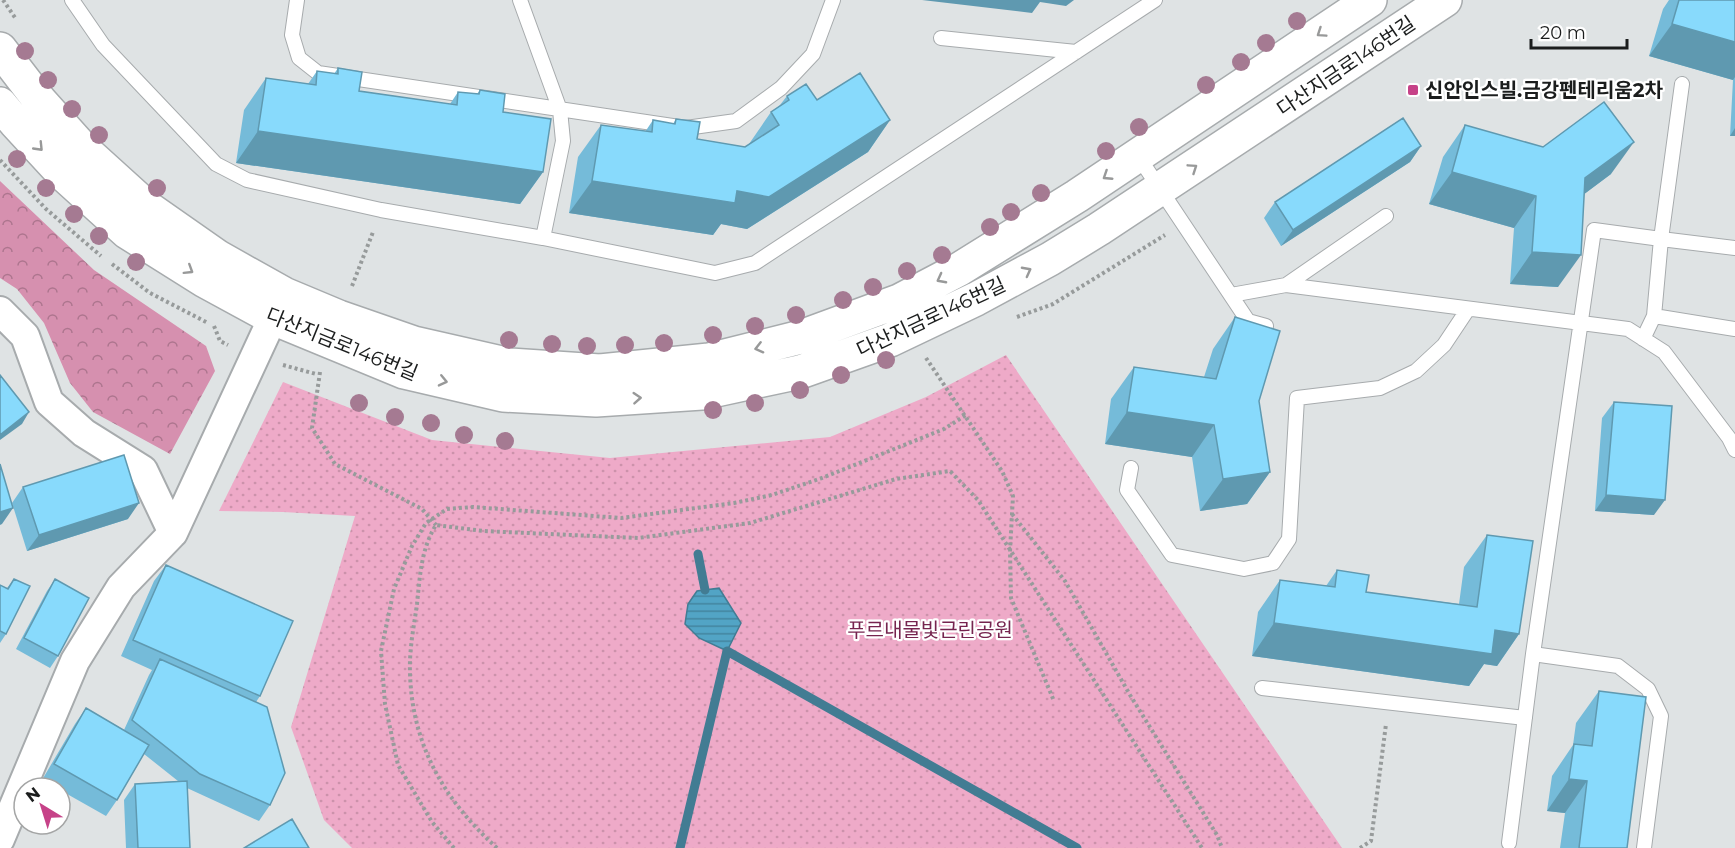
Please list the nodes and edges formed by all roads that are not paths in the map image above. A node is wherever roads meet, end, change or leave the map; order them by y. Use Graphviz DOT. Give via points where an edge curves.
graph roads {
  1 [pos="72,0"];
  2 [pos="297,0"];
  3 [pos="520,0"];
  4 [pos="833,0"];
  5 [pos="1155,0"];
  6 [pos="1370,0"];
  7 [pos="1445,0"];
  8 [pos="940,38"];
  9 [pos="0,49"];
  10 [pos="1076,52"];
  11 [pos="1682,84"];
  12 [pos="0,104"];
  13 [pos="560,110"];
  14 [pos="1138,156"];
  15 [pos="1160,190"];
  16 [pos="1386,216"];
  17 [pos="543,238"];
  18 [pos="1661,239"];
  19 [pos="1735,248"];
  20 [pos="1286,285"];
  21 [pos="1231,296"];
  22 [pos="278,306"];
  23 [pos="1468,309"];
  24 [pos="0,311"];
  25 [pos="1654,316"];
  26 [pos="1580,323"];
  27 [pos="1266,326"];
  28 [pos="1735,329"];
  29 [pos="1643,339"];
  30 [pos="1735,450"];
  31 [pos="1131,468"];
  32 [pos="173,533"];
  33 [pos="1533,654"];
  34 [pos="1262,688"];
  35 [pos="1525,718"];
  36 [pos="0,839"];
  37 [pos="1509,843"];
  38 [pos="1644,848"];
  1 -- 17 [label="lane" via="103,45 216,164 248,180 381,210"];
  2 -- 13 [label="lane" via="292,35 299,58 318,73"];
  3 -- 13 [label="lane"];
  4 -- 13 [label="lane" via="813,54 782,88 736,121 686,128"];
  5 -- 10 [label="lane"];
  6 -- 14 [label="street, 다산지금로146번길, one-way"];
  15 -- 7 [label="street, 다산지금로146번길, one-way"];
  8 -- 10 [label="lane"];
  9 -- 22 [label="street, 다산지금로146번길" via="40,102 84,150 148,208 218,257"];
  10 -- 17 [label="lane" via="755,263 715,273"];
  11 -- 18 [label="lane"];
  12 -- 22 [label="street, 다산지금로146번길, one-way" via="63,174 127,232 205,281"];
  13 -- 17 [label="lane" via="563,141"];
  14 -- 15 [label="lane"];
  14 -- 22 [label="street, 다산지금로146번길, one-way" via="958,270 900,301 801,337 709,360 600,371 510,365 414,343 339,317"];
  15 -- 21 [label="lane"];
  22 -- 15 [label="street, 다산지금로146번길, one-way" via="404,372 503,395 596,400 702,393 800,372 890,340 1050,259"];
  16 -- 20 [label="lane"];
  18 -- 19 [label="lane"];
  18 -- 25 [label="lane"];
  18 -- 26 [label="lane" via="1594,230"];
  20 -- 21 [label="lane"];
  20 -- 23 [label="lane"];
  21 -- 27 [label="lane" via="1248,321"];
  22 -- 32 [label="street"];
  23 -- 26 [label="lane"];
  23 -- 31 [label="lane" via="1444,345 1416,371 1380,388 1297,398 1289,539 1273,563 1244,569 1172,555 1127,490"];
  24 -- 32 [label="street" via="25,336 49,402 84,433 143,470"];
  25 -- 28 [label="lane"];
  25 -- 29 [label="lane"];
  26 -- 29 [label="lane" via="1628,329"];
  26 -- 33 [label="lane"];
  29 -- 30 [label="lane" via="1664,352"];
  32 -- 36 [label="street" via="121,587 75,661"];
  33 -- 35 [label="lane"];
  33 -- 38 [label="lane" via="1618,666 1648,689 1661,716"];
  34 -- 35 [label="lane"];
  35 -- 37 [label="lane"];
}
